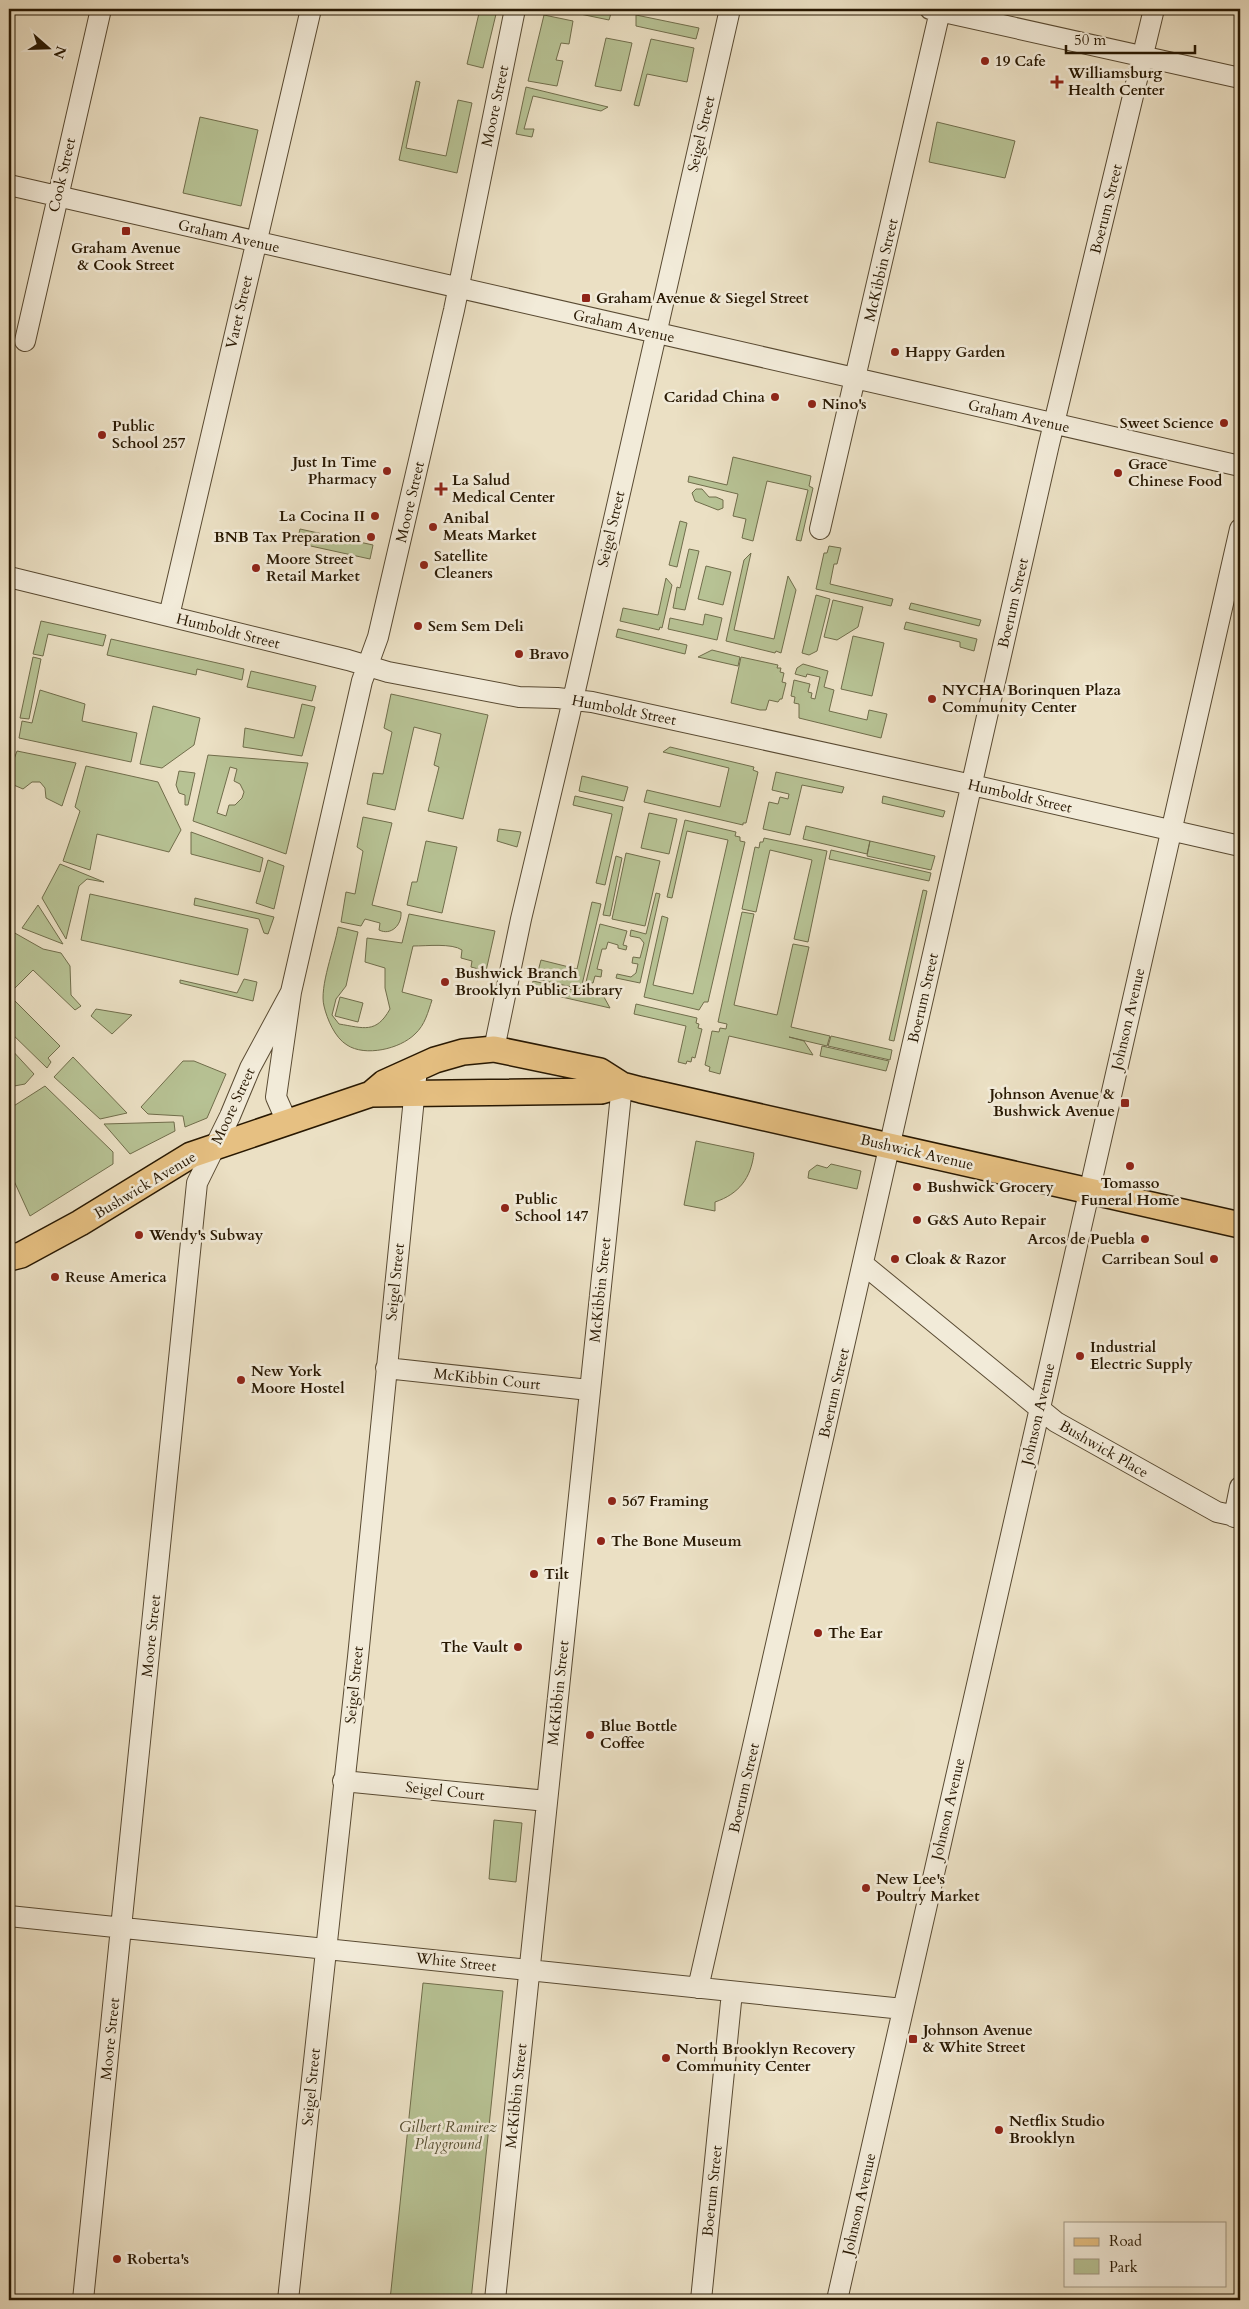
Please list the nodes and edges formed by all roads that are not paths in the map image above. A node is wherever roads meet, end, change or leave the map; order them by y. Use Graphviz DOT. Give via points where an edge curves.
graph roads {
  1 [pos="101,9"];
  2 [pos="311,9"];
  3 [pos="515,9"];
  4 [pos="730,9"];
  5 [pos="1154,9"];
  6 [pos="935,10"];
  7 [pos="1142,58"];
  8 [pos="1240,78"];
  9 [pos="9,185"];
  10 [pos="57,196"];
  11 [pos="256,243"];
  12 [pos="458,287"];
  13 [pos="656,333"];
  14 [pos="25,341"];
  15 [pos="855,378"];
  16 [pos="1054,424"];
  17 [pos="1240,466"];
  18 [pos="820,529"];
  19 [pos="1240,529"];
  20 [pos="9,577"];
  21 [pos="169,616"];
  22 [pos="367,666"];
  23 [pos="573,700"];
  24 [pos="972,785"];
  25 [pos="1172,830"];
  26 [pos="1240,846"];
  27 [pos="291,992"];
  28 [pos="494,1049"];
  29 [pos="416,1069"];
  30 [pos="622,1085"];
  31 [pos="415,1093"];
  32 [pos="371,1094"];
  33 [pos="287,1122"];
  34 [pos="215,1146"];
  35 [pos="890,1146"];
  36 [pos="1089,1191"];
  37 [pos="1240,1225"];
  38 [pos="9,1258"];
  39 [pos="863,1264"];
  40 [pos="386,1368"];
  41 [pos="589,1390"];
  42 [pos="1040,1409"];
  43 [pos="1240,1487"];
  44 [pos="1237,1517"];
  45 [pos="343,1781"];
  46 [pos="547,1801"];
  47 [pos="9,1916"];
  48 [pos="121,1928"];
  49 [pos="326,1949"];
  50 [pos="529,1970"];
  51 [pos="698,1988"];
  52 [pos="732,1992"];
  53 [pos="903,2009"];
  54 [pos="83,2300"];
  55 [pos="288,2300"];
  56 [pos="495,2300"];
  57 [pos="701,2300"];
  58 [pos="837,2300"];
  1 -- 10 [label="street, Cook Street"];
  2 -- 11 [label="street, Varet Street"];
  3 -- 12 [label="street, Moore Street"];
  4 -- 13 [label="street, Seigel Street"];
  5 -- 7 [label="street, Boerum Street"];
  6 -- 7 [label="street"];
  6 -- 15 [label="street, McKibbin Street"];
  7 -- 8 [label="street"];
  7 -- 16 [label="street, Boerum Street"];
  9 -- 10 [label="street, Graham Avenue"];
  10 -- 11 [label="street, Graham Avenue"];
  10 -- 14 [label="street, Cook Street"];
  11 -- 12 [label="street, Graham Avenue"];
  11 -- 21 [label="street, Varet Street"];
  12 -- 13 [label="street, Graham Avenue"];
  12 -- 22 [label="street, Moore Street" via="378,637"];
  13 -- 15 [label="street, Graham Avenue"];
  13 -- 23 [label="street, Seigel Street"];
  15 -- 16 [label="street, Graham Avenue"];
  15 -- 18 [label="street, McKibbin Street"];
  16 -- 17 [label="street, Graham Avenue"];
  16 -- 24 [label="street, Boerum Street"];
  19 -- 25 [label="street, Johnson Avenue"];
  20 -- 21 [label="street, Humboldt Street"];
  21 -- 22 [label="street, Humboldt Street"];
  22 -- 23 [label="street, Humboldt Street" via="519,697"];
  22 -- 27 [label="street, Moore Street"];
  23 -- 24 [label="street, Humboldt Street"];
  23 -- 28 [label="street, Seigel Street"];
  24 -- 25 [label="street, Humboldt Street"];
  24 -- 35 [label="street, Boerum Street"];
  25 -- 26 [label="street, Humboldt Street"];
  25 -- 36 [label="street, Johnson Avenue"];
  27 -- 33 [label="street, Moore Street" via="276,1097"];
  27 -- 34 [label="street, Moore Street" via="250,1068"];
  28 -- 29 [label="main road, Bushwick Avenue" via="463,1052"];
  28 -- 30 [label="main road, Bushwick Avenue" via="600,1071"];
  29 -- 31 [label="street, Seigel Street"];
  29 -- 32 [label="main road, Bushwick Avenue" via="384,1083"];
  30 -- 31 [label="main road, Bushwick Avenue" via="601,1091"];
  30 -- 35 [label="main road, Bushwick Avenue"];
  30 -- 41 [label="street, McKibbin Street"];
  31 -- 32 [label="main road, Bushwick Avenue"];
  31 -- 40 [label="street, Seigel Street"];
  32 -- 33 [label="main road, Bushwick Avenue"];
  33 -- 34 [label="main road, Bushwick Avenue"];
  34 -- 38 [label="main road, Bushwick Avenue" via="191,1155 80,1223 21,1255"];
  34 -- 48 [label="street, Moore Street" via="197,1183"];
  35 -- 36 [label="main road, Bushwick Avenue"];
  35 -- 39 [label="street, Boerum Street"];
  36 -- 37 [label="main road, Bushwick Avenue"];
  36 -- 42 [label="street, Johnson Avenue"];
  39 -- 42 [label="street, Bushwick Place"];
  39 -- 51 [label="street, Boerum Street"];
  40 -- 41 [label="street, McKibbin Court"];
  40 -- 45 [label="street, Seigel Street"];
  41 -- 46 [label="street, McKibbin Street"];
  42 -- 44 [label="street, Bushwick Place" via="1056,1422 1217,1512"];
  42 -- 53 [label="street, Johnson Avenue"];
  43 -- 44 [label="street"];
  45 -- 46 [label="street, Seigel Court"];
  45 -- 49 [label="street, Seigel Street"];
  46 -- 50 [label="street, McKibbin Street"];
  47 -- 48 [label="street, White Street"];
  48 -- 49 [label="street, White Street"];
  48 -- 54 [label="street, Moore Street"];
  49 -- 50 [label="street, White Street"];
  49 -- 55 [label="street, Seigel Street"];
  50 -- 51 [label="street, White Street"];
  50 -- 56 [label="street, McKibbin Street"];
  51 -- 52 [label="street, White Street"];
  52 -- 53 [label="street, White Street"];
  52 -- 57 [label="street, Boerum Street"];
  53 -- 58 [label="street, Johnson Avenue"];
}
